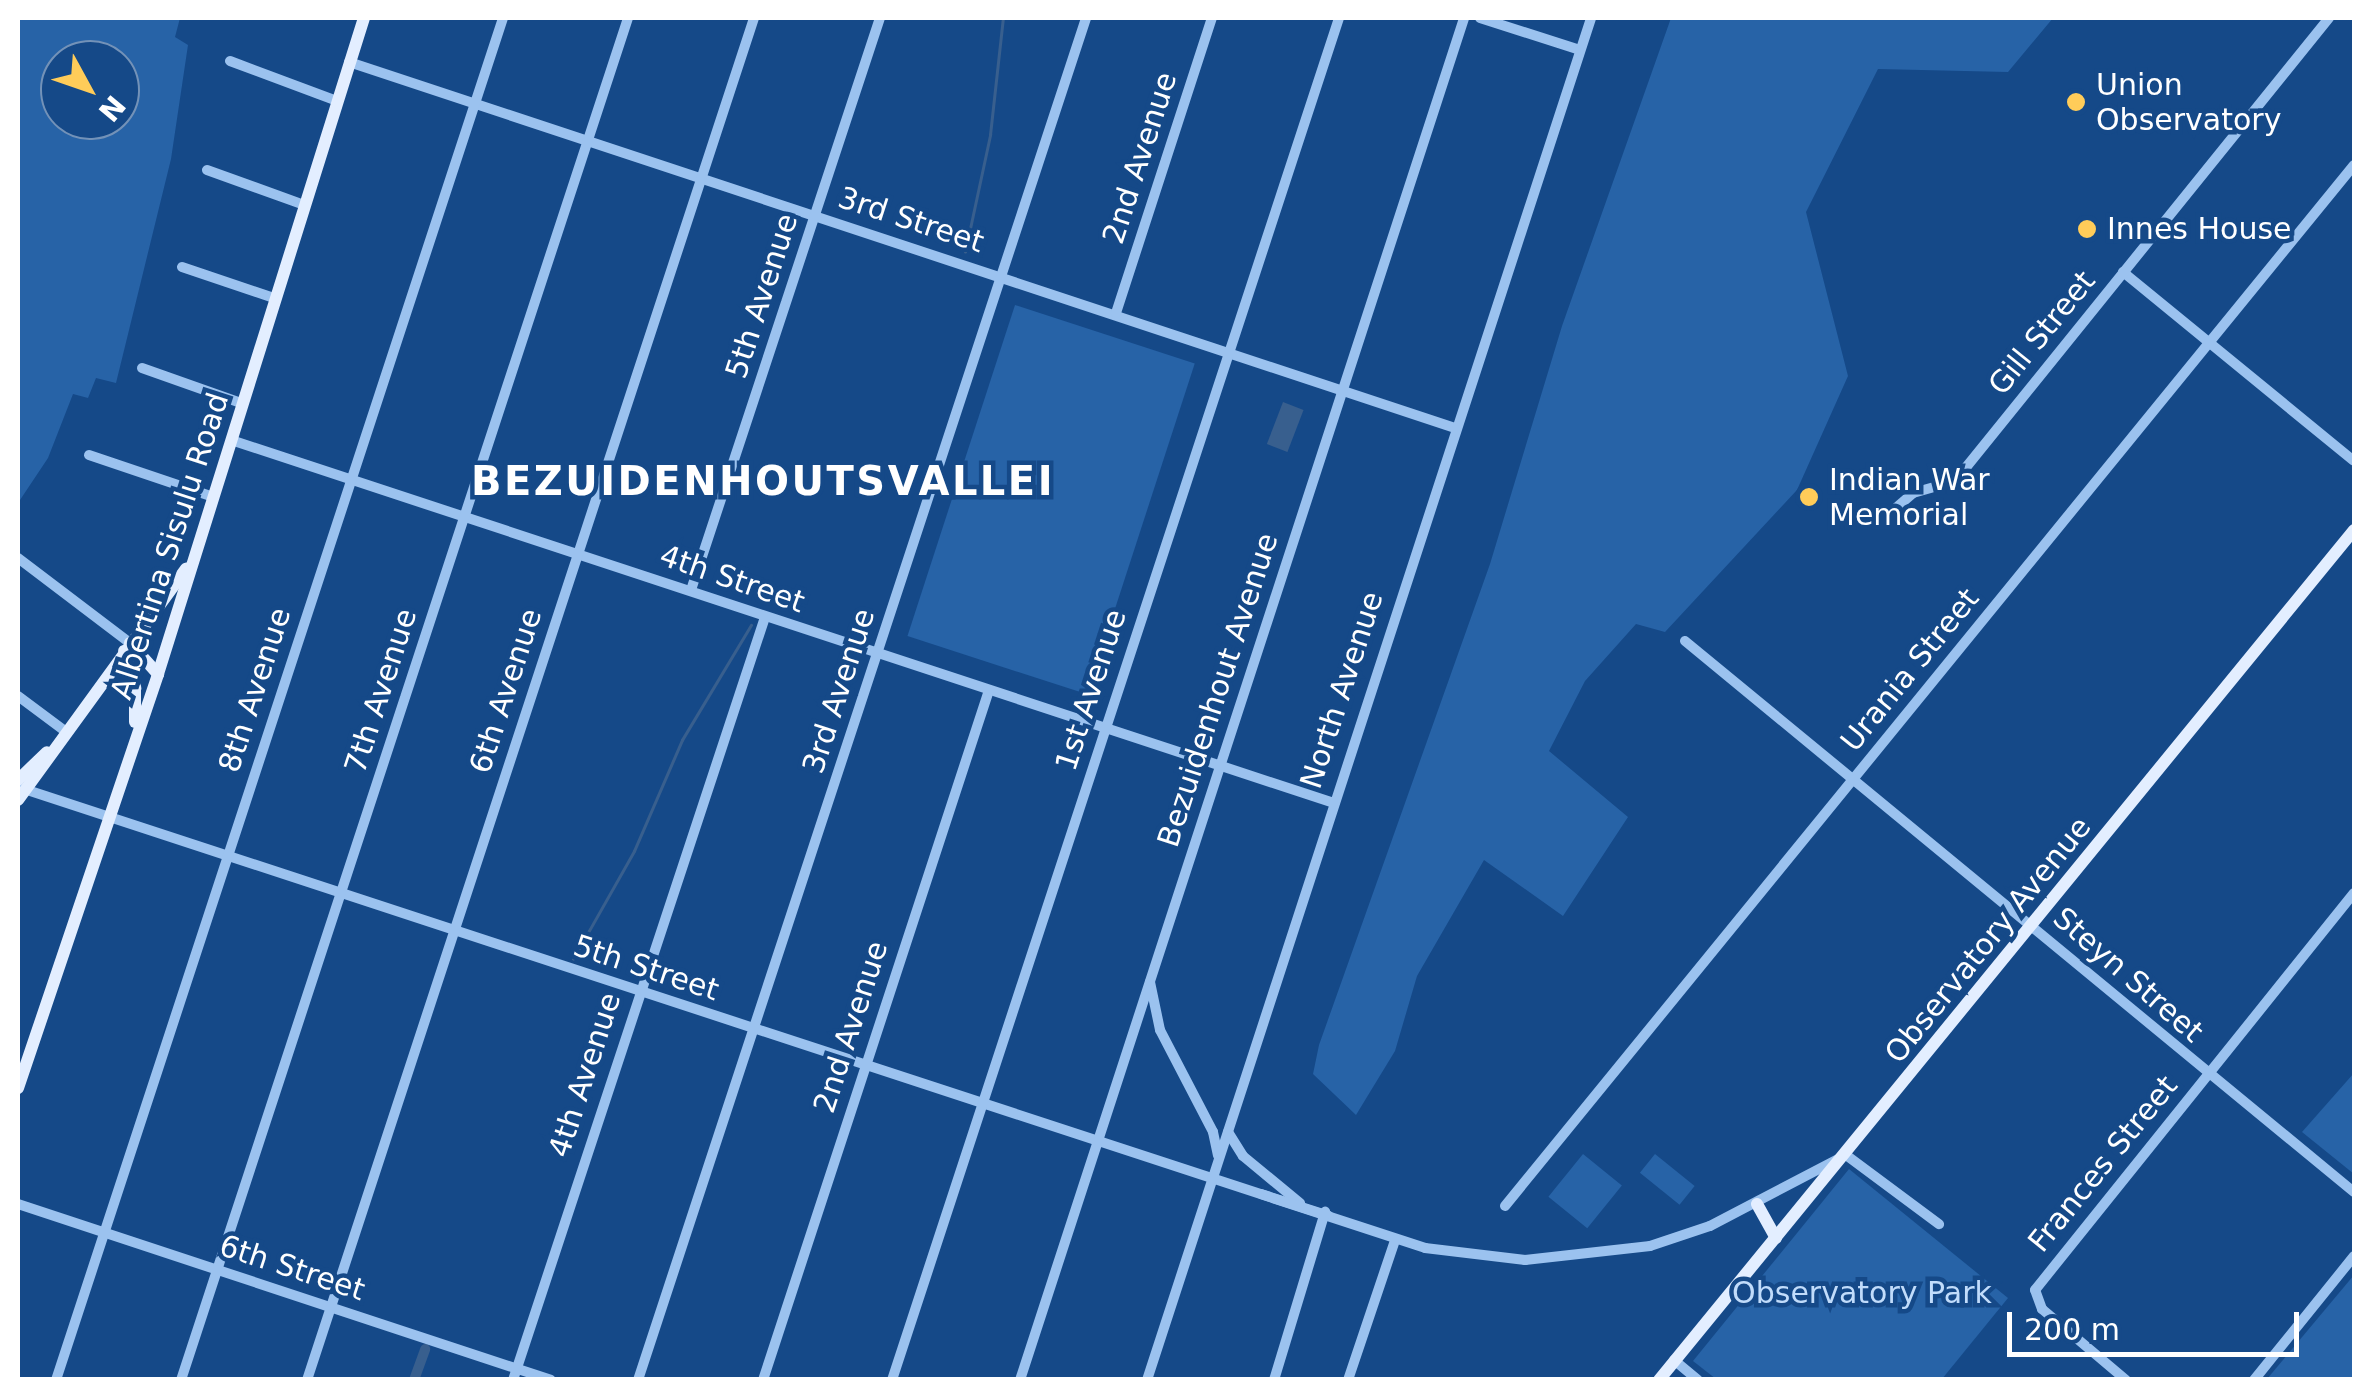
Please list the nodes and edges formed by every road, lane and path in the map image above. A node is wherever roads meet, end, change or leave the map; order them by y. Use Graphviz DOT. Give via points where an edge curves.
graph roads {
  1 [pos="364,18"];
  2 [pos="502,18"];
  3 [pos="628,18"];
  4 [pos="754,18"];
  5 [pos="880,18"];
  6 [pos="1086,18"];
  7 [pos="1212,18"];
  8 [pos="1339,18"];
  9 [pos="1464,18"];
  10 [pos="1480,18"];
  11 [pos="1591,18"];
  12 [pos="2329,18"];
  13 [pos="1580,50"];
  14 [pos="230,61"];
  15 [pos="349,62"];
  16 [pos="337,100"];
  17 [pos="474,104"];
  18 [pos="588,140"];
  19 [pos="2354,165"];
  20 [pos="207,170"];
  21 [pos="702,177"];
  22 [pos="304,205"];
  23 [pos="816,215"];
  24 [pos="182,267"];
  25 [pos="2123,272"];
  26 [pos="1002,276"];
  27 [pos="274,298"];
  28 [pos="1116,313"];
  29 [pos="2208,342"];
  30 [pos="1228,351"];
  31 [pos="142,368"];
  32 [pos="1344,390"];
  33 [pos="241,403"];
  34 [pos="1456,428"];
  35 [pos="231,440"];
  36 [pos="89,455"];
  37 [pos="2354,462"];
  38 [pos="351,479"];
  39 [pos="212,496"];
  40 [pos="1889,514"];
  41 [pos="464,516"];
  42 [pos="2354,530"];
  43 [pos="578,554"];
  44 [pos="18,558"];
  45 [pos="193,559"];
  46 [pos="691,590"];
  47 [pos="765,617"];
  48 [pos="1685,641"];
  49 [pos="127,647"];
  50 [pos="878,654"];
  51 [pos="158,674"];
  52 [pos="988,690"];
  53 [pos="18,696"];
  54 [pos="1104,728"];
  55 [pos="62,736"];
  56 [pos="134,738"];
  57 [pos="1220,766"];
  58 [pos="1853,780"];
  59 [pos="20,789"];
  60 [pos="1331,802"];
  61 [pos="108,816"];
  62 [pos="226,856"];
  63 [pos="341,893"];
  64 [pos="2354,894"];
  65 [pos="2031,924"];
  66 [pos="454,930"];
  67 [pos="1149,977"];
  68 [pos="638,992"];
  69 [pos="753,1029"];
  70 [pos="865,1066"];
  71 [pos="2206,1075"];
  72 [pos="18,1088"];
  73 [pos="982,1104"];
  74 [pos="1233,1115"];
  75 [pos="1208,1122"];
  76 [pos="1228,1132"];
  77 [pos="1097,1142"];
  78 [pos="1846,1155"];
  79 [pos="1218,1161"];
  80 [pos="1213,1177"];
  81 [pos="2354,1192"];
  82 [pos="1260,1194"];
  83 [pos="18,1204"];
  84 [pos="1300,1204"];
  85 [pos="1757,1204"];
  86 [pos="1505,1206"];
  87 [pos="1326,1216"];
  88 [pos="1938,1224"];
  89 [pos="105,1232"];
  90 [pos="1776,1238"];
  91 [pos="1396,1240"];
  92 [pos="2354,1256"];
  93 [pos="218,1270"];
  94 [pos="330,1307"];
  95 [pos="1674,1360"];
  96 [pos="514,1374"];
  97 [pos="56,1380"];
  98 [pos="181,1380"];
  99 [pos="307,1380"];
  100 [pos="551,1380"];
  101 [pos="638,1380"];
  102 [pos="763,1380"];
  103 [pos="892,1380"];
  104 [pos="1020,1380"];
  105 [pos="1147,1380"];
  106 [pos="1274,1380"];
  107 [pos="1348,1380"];
  108 [pos="1658,1380"];
  109 [pos="1698,1380"];
  110 [pos="2126,1380"];
  111 [pos="2254,1380"];
  1 -- 15 [label="main road, Albertina Sisulu Road"];
  2 -- 17 [label="street, 8th Avenue"];
  3 -- 18 [label="street, 7th Avenue"];
  4 -- 21 [label="street, 6th Avenue"];
  5 -- 23 [label="street, 5th Avenue"];
  6 -- 26 [label="street, 3rd Avenue"];
  7 -- 28 [label="street, 2nd Avenue"];
  8 -- 30 [label="street, 1st Avenue"];
  9 -- 32 [label="street, Bezuidenhout Avenue"];
  10 -- 13 [label="street"];
  11 -- 13 [label="street, North Avenue"];
  12 -- 25 [label="street, Gill Street"];
  13 -- 34 [label="street, North Avenue"];
  14 -- 16 [label="street"];
  15 -- 16 [label="main road, Albertina Sisulu Road"];
  15 -- 17 [label="street, 3rd Street"];
  16 -- 22 [label="main road, Albertina Sisulu Road"];
  17 -- 18 [label="street, 3rd Street"];
  17 -- 38 [label="street, 8th Avenue"];
  18 -- 21 [label="street, 3rd Street"];
  18 -- 41 [label="street, 7th Avenue"];
  19 -- 29 [label="street, Urania Street"];
  20 -- 22 [label="street"];
  21 -- 23 [label="street, 3rd Street"];
  21 -- 43 [label="street, 6th Avenue"];
  22 -- 27 [label="main road, Albertina Sisulu Road"];
  23 -- 26 [label="street, 3rd Street"];
  23 -- 46 [label="street, 5th Avenue"];
  24 -- 27 [label="street"];
  25 -- 29 [label="street"];
  25 -- 40 [label="street, Gill Street" via="1955,481 1913,494"];
  26 -- 28 [label="street, 3rd Street"];
  26 -- 50 [label="street, 3rd Avenue"];
  27 -- 33 [label="main road, Albertina Sisulu Road"];
  28 -- 30 [label="street, 3rd Street"];
  29 -- 37 [label="street"];
  29 -- 58 [label="street, Urania Street"];
  30 -- 32 [label="street, 3rd Street"];
  30 -- 54 [label="street, 1st Avenue"];
  31 -- 33 [label="street"];
  32 -- 34 [label="street, 3rd Street"];
  32 -- 57 [label="street, Bezuidenhout Avenue"];
  33 -- 35 [label="main road, Albertina Sisulu Road"];
  34 -- 60 [label="street, North Avenue"];
  35 -- 38 [label="street, 4th Street"];
  35 -- 39 [label="main road, Albertina Sisulu Road"];
  36 -- 39 [label="street"];
  38 -- 41 [label="street, 4th Street"];
  38 -- 62 [label="street, 8th Avenue"];
  39 -- 45 [label="main road, Albertina Sisulu Road"];
  41 -- 43 [label="street, 4th Street"];
  41 -- 63 [label="street, 7th Avenue"];
  42 -- 65 [label="main road, Observatory Avenue"];
  43 -- 46 [label="street, 4th Street"];
  43 -- 66 [label="street, 6th Avenue"];
  44 -- 49 [label="street"];
  45 -- 49 [label="main road"];
  45 -- 51 [label="main road, Albertina Sisulu Road"];
  46 -- 47 [label="street, 4th Street"];
  47 -- 50 [label="street, 4th Street"];
  47 -- 68 [label="street, 4th Avenue"];
  48 -- 58 [label="street, Steyn Street"];
  49 -- 51 [label="main road"];
  49 -- 55 [label="main road"];
  49 -- 56 [label="main road" via="136,688"];
  50 -- 52 [label="street, 4th Street"];
  50 -- 69 [label="street, 3rd Avenue"];
  51 -- 56 [label="main road, Albertina Sisulu Road"];
  52 -- 54 [label="street, 4th Street"];
  52 -- 70 [label="street, 2nd Avenue"];
  53 -- 55 [label="street"];
  54 -- 57 [label="street, 4th Street"];
  54 -- 73 [label="street, 1st Avenue"];
  55 -- 59 [label="main road"];
  56 -- 61 [label="main road, Albertina Sisulu Road"];
  57 -- 60 [label="street, 4th Street"];
  57 -- 67 [label="street, Bezuidenhout Avenue"];
  58 -- 65 [label="street, Steyn Street"];
  58 -- 86 [label="street, Urania Street"];
  59 -- 61 [label="street, 5th Street"];
  60 -- 74 [label="street, North Avenue"];
  61 -- 62 [label="street, 5th Street"];
  61 -- 72 [label="main road, Albertina Sisulu Road"];
  62 -- 63 [label="street, 5th Street"];
  62 -- 89 [label="street, 8th Avenue"];
  63 -- 66 [label="street, 5th Street"];
  63 -- 93 [label="street, 7th Avenue"];
  64 -- 71 [label="street, Frances Street"];
  65 -- 71 [label="street, Steyn Street"];
  65 -- 78 [label="main road, Observatory Avenue"];
  66 -- 68 [label="street, 5th Street"];
  66 -- 94 [label="street, 6th Avenue"];
  67 -- 75 [label="street" via="1160,1030"];
  67 -- 77 [label="street, Bezuidenhout Avenue"];
  68 -- 69 [label="street, 5th Street"];
  68 -- 96 [label="street, 4th Avenue"];
  69 -- 70 [label="street, 5th Street"];
  69 -- 101 [label="street, 3rd Avenue"];
  70 -- 73 [label="street, 5th Street"];
  70 -- 102 [label="street, 2nd Avenue"];
  71 -- 81 [label="street, Steyn Street"];
  71 -- 110 [label="street, Frances Street" via="2041,1279 2037,1302"];
  73 -- 77 [label="street, 5th Street"];
  73 -- 103 [label="street, 1st Avenue"];
  74 -- 75 [label="street"];
  74 -- 76 [label="street, North Avenue"];
  75 -- 79 [label="street"];
  76 -- 79 [label="street, North Avenue"];
  76 -- 84 [label="street" via="1244,1156"];
  77 -- 80 [label="street, 5th Street"];
  77 -- 104 [label="street, Bezuidenhout Avenue"];
  78 -- 85 [label="street"];
  78 -- 88 [label="street"];
  78 -- 90 [label="main road, Observatory Avenue"];
  79 -- 80 [label="street, North Avenue"];
  80 -- 82 [label="street, 5th Street"];
  80 -- 105 [label="street, North Avenue"];
  82 -- 84 [label="street, 5th Street"];
  82 -- 87 [label="street, 5th Street"];
  83 -- 89 [label="street, 6th Street"];
  84 -- 87 [label="street, 5th Street"];
  85 -- 90 [label="main road"];
  85 -- 91 [label="street" via="1683,1236 1586,1258 1492,1258"];
  87 -- 91 [label="street"];
  87 -- 106 [label="street"];
  89 -- 93 [label="street, 6th Street"];
  89 -- 97 [label="street, 8th Avenue"];
  90 -- 95 [label="main road, Observatory Avenue"];
  91 -- 107 [label="street"];
  92 -- 111 [label="street"];
  93 -- 94 [label="street, 6th Street"];
  93 -- 98 [label="street, 7th Avenue"];
  94 -- 96 [label="street, 6th Street"];
  94 -- 99 [label="street, 6th Avenue"];
  95 -- 108 [label="main road, Observatory Avenue"];
  95 -- 109 [label="street"];
  96 -- 100 [label="street, 6th Street"];
}
